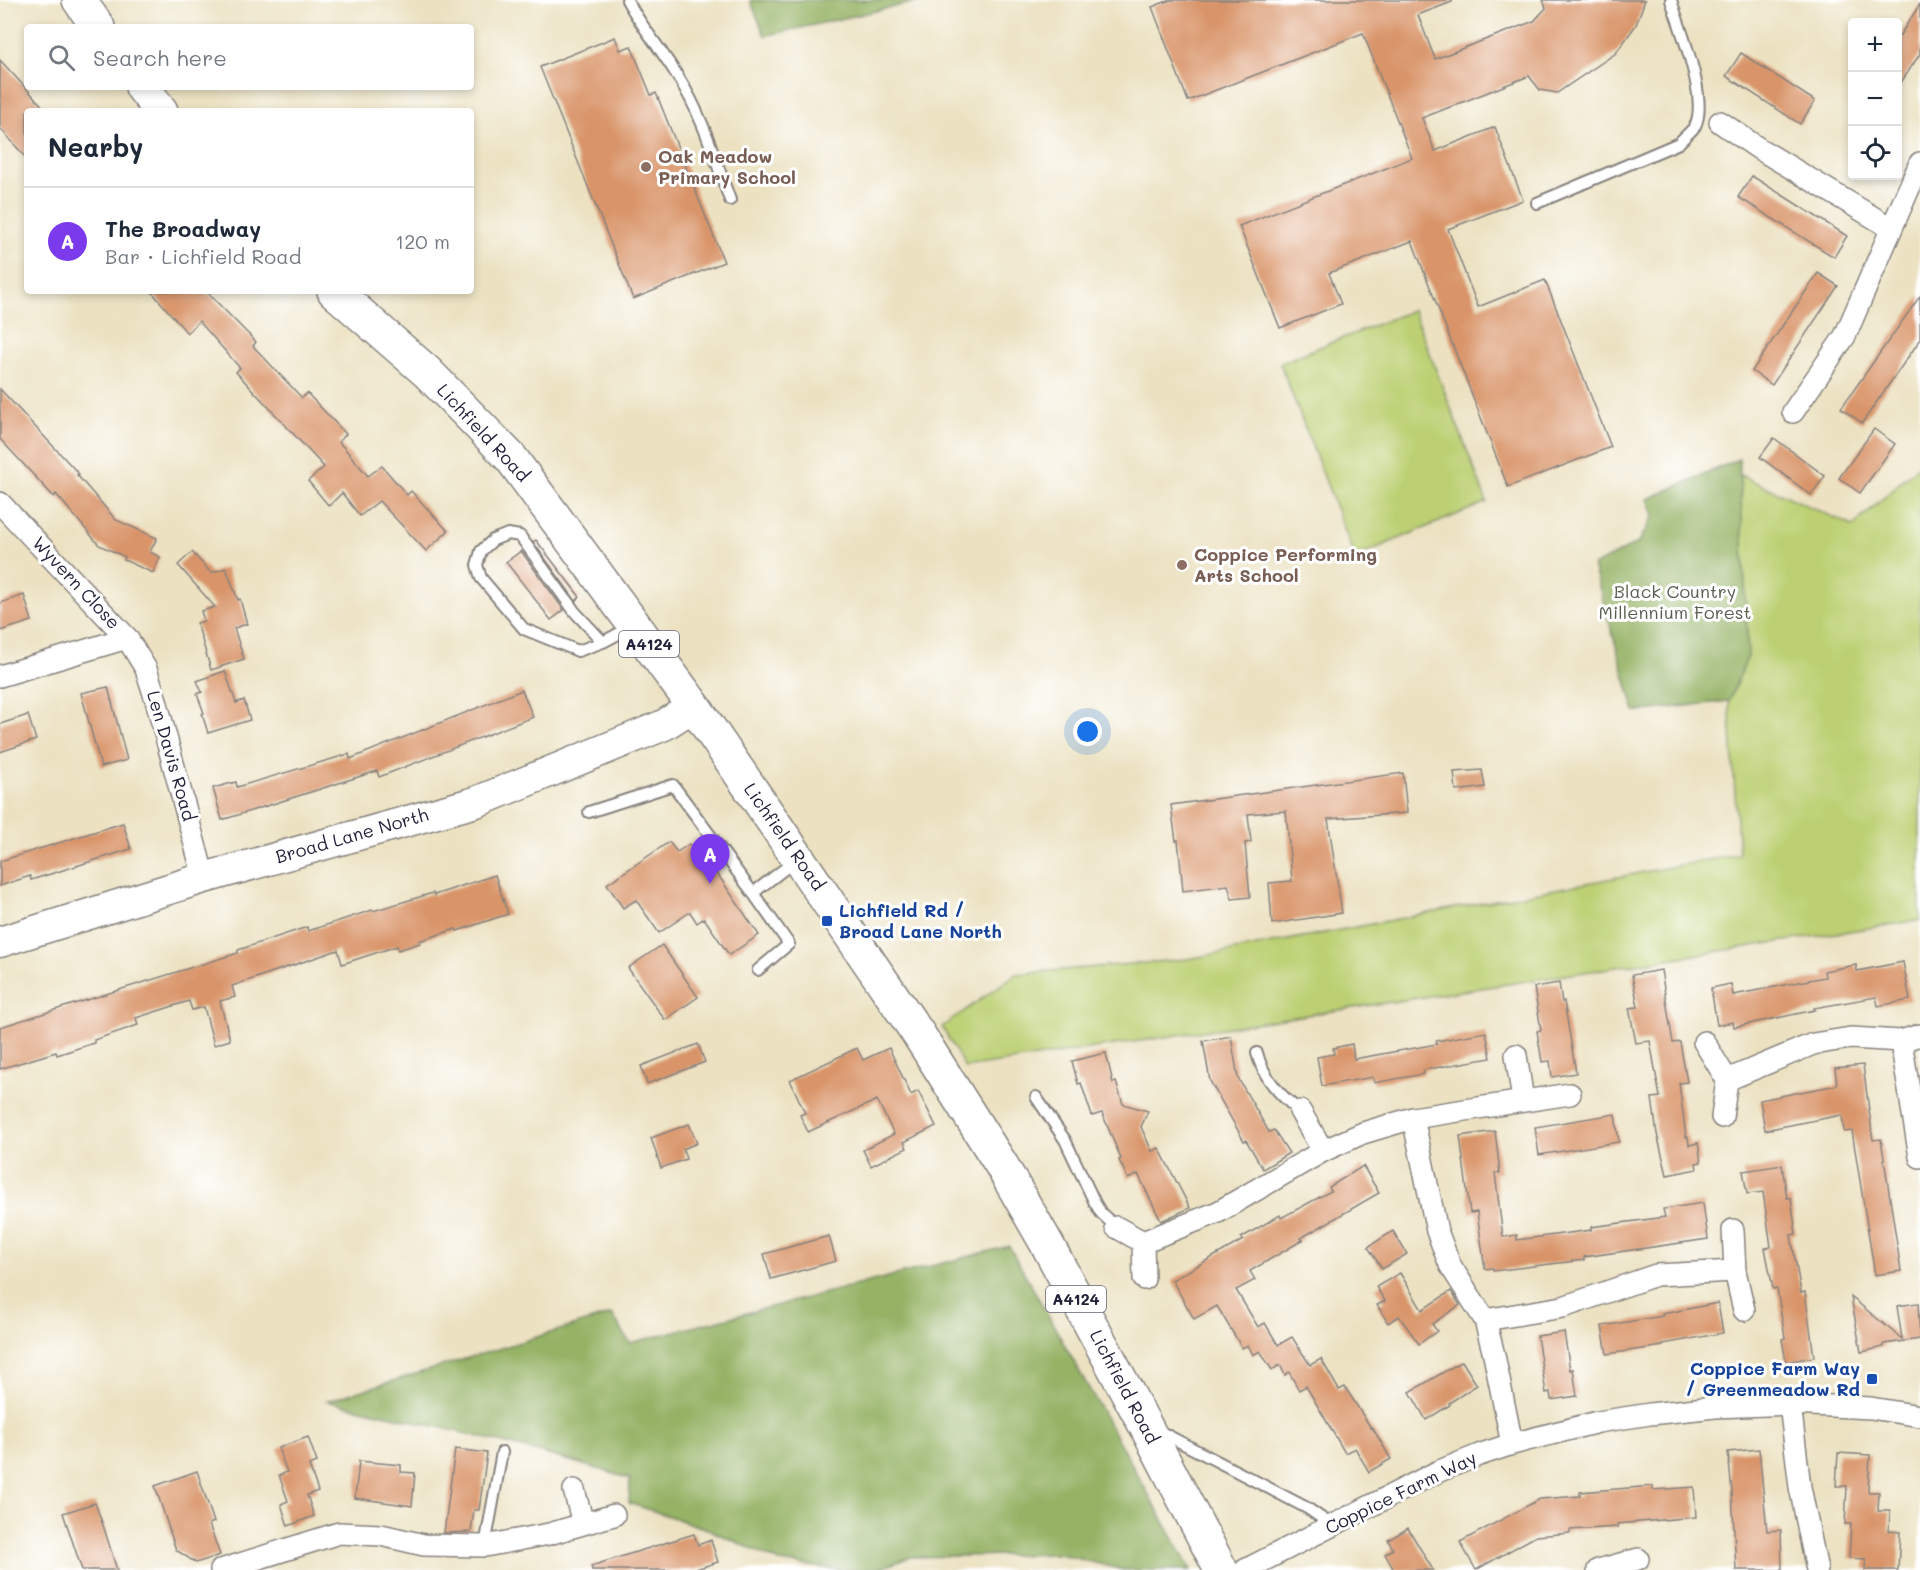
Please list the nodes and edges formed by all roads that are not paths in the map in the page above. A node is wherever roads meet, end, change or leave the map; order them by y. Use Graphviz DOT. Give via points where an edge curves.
graph roads {
  1 [pos="79,0"];
  2 [pos="627,0"];
  3 [pos="1671,0"];
  4 [pos="96,24"];
  5 [pos="144,90"];
  6 [pos="159,108"];
  7 [pos="1720,122"];
  8 [pos="1917,178"];
  9 [pos="730,200"];
  10 [pos="1537,203"];
  11 [pos="1891,228"];
  12 [pos="337,294"];
  13 [pos="1793,412"];
  14 [pos="0,503"];
  15 [pos="636,625"];
  16 [pos="127,638"];
  17 [pos="603,642"];
  18 [pos="0,676"];
  19 [pos="694,706"];
  20 [pos="589,812"];
  21 [pos="798,858"];
  22 [pos="204,878"];
  23 [pos="753,893"];
  24 [pos="0,942"];
  25 [pos="758,970"];
  26 [pos="1910,1038"];
  27 [pos="1704,1042"];
  28 [pos="1257,1053"];
  29 [pos="1516,1055"];
  30 [pos="1727,1080"];
  31 [pos="1570,1094"];
  32 [pos="1036,1097"];
  33 [pos="1523,1100"];
  34 [pos="1300,1111"];
  35 [pos="1722,1117"];
  36 [pos="1413,1118"];
  37 [pos="1323,1151"];
  38 [pos="1920,1156"];
  39 [pos="1116,1227"];
  40 [pos="1733,1230"];
  41 [pos="1143,1242"];
  42 [pos="1735,1271"];
  43 [pos="1144,1279"];
  44 [pos="1744,1310"];
  45 [pos="1485,1320"];
  46 [pos="1790,1404"];
  47 [pos="1920,1416"];
  48 [pos="1144,1423"];
  49 [pos="1512,1444"];
  50 [pos="502,1452"];
  51 [pos="574,1490"];
  52 [pos="614,1515"];
  53 [pos="583,1523"];
  54 [pos="1333,1526"];
  55 [pos="485,1546"];
  56 [pos="1638,1559"];
  57 [pos="269,1562"];
  58 [pos="221,1570"];
  59 [pos="1221,1570"];
  60 [pos="1245,1570"];
  61 [pos="1600,1570"];
  62 [pos="1817,1570"];
  1 -- 4 [label="main road"];
  2 -- 9 [label="lane" via="679,78 702,125"];
  3 -- 10 [label="lane" via="1695,75 1700,103 1695,126 1678,143"];
  5 -- 6 [label="main road"];
  7 -- 11 [label="street"];
  8 -- 11 [label="street"];
  11 -- 13 [label="street" via="1845,336"];
  12 -- 15 [label="main road, Lichfield Road / A4124" via="427,372 511,458"];
  14 -- 16 [label="street, Wyvern Close"];
  15 -- 17 [label="lane"];
  15 -- 19 [label="main road, Lichfield Road / A4124"];
  16 -- 18 [label="street"];
  16 -- 22 [label="street, Len Davis Road" via="146,669 156,700"];
  17 -- 17 [label="lane" via="578,651 524,629 481,578 477,565 481,551 500,537 520,536 575,612"];
  19 -- 21 [label="main road, Lichfield Road / A4124"];
  19 -- 22 [label="street, Broad Lane North" via="664,725 476,802"];
  20 -- 23 [label="lane" via="673,784"];
  21 -- 23 [label="lane"];
  21 -- 48 [label="main road, Lichfield Road / A4124" via="1002,1166"];
  22 -- 24 [label="street, Broad Lane North"];
  23 -- 25 [label="lane" via="789,944"];
  26 -- 30 [label="street" via="1851,1038 1813,1044"];
  26 -- 38 [label="street"];
  27 -- 30 [label="street"];
  28 -- 34 [label="lane" via="1261,1068 1275,1087"];
  29 -- 33 [label="street"];
  30 -- 35 [label="street"];
  31 -- 33 [label="street"];
  32 -- 39 [label="lane" via="1065,1140 1101,1213"];
  33 -- 36 [label="street"];
  34 -- 37 [label="street"];
  36 -- 37 [label="street"];
  36 -- 45 [label="street" via="1437,1231 1450,1265"];
  37 -- 41 [label="street" via="1218,1212"];
  39 -- 41 [label="street"];
  40 -- 42 [label="street"];
  41 -- 43 [label="street"];
  42 -- 44 [label="street"];
  42 -- 45 [label="street" via="1656,1275 1563,1307"];
  45 -- 49 [label="street"];
  46 -- 47 [label="street, Coppice Farm Way" via="1870,1408"];
  46 -- 49 [label="street, Coppice Farm Way" via="1650,1414 1598,1422"];
  46 -- 62 [label="street" via="1800,1487"];
  48 -- 54 [label="lane" via="1307,1508"];
  48 -- 59 [label="main road, Lichfield Road / A4124"];
  49 -- 54 [label="street, Coppice Farm Way" via="1437,1472"];
  50 -- 55 [label="lane"];
  51 -- 53 [label="street"];
  52 -- 53 [label="street"];
  53 -- 55 [label="street"];
  54 -- 60 [label="street, Coppice Farm Way"];
  55 -- 57 [label="street" via="424,1545 381,1535 339,1533"];
  56 -- 61 [label="street"];
  57 -- 58 [label="street"];
}
